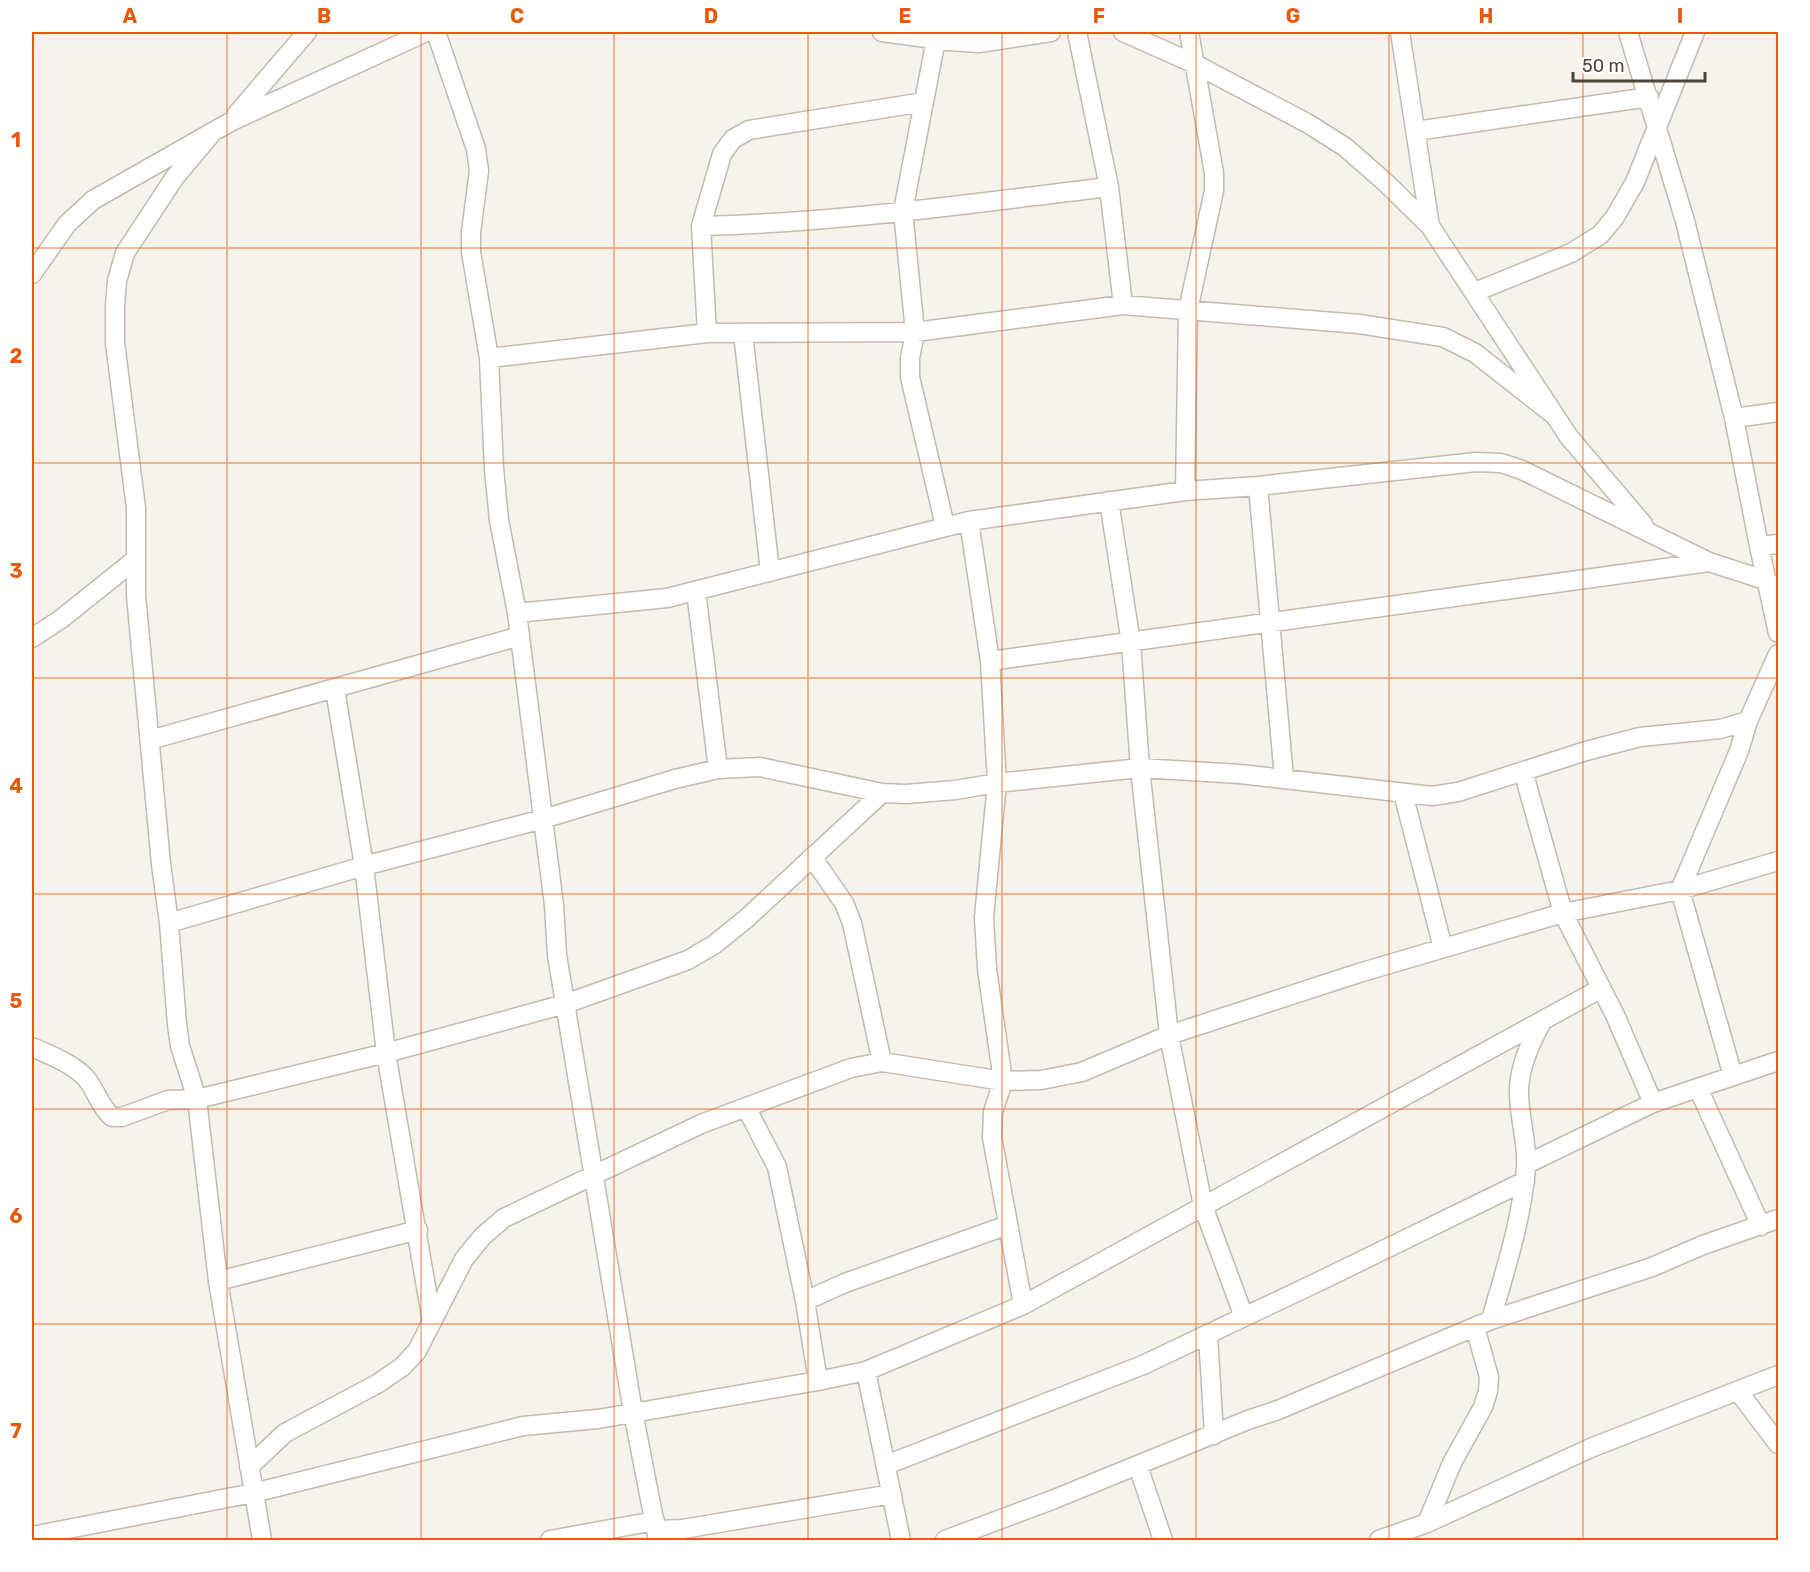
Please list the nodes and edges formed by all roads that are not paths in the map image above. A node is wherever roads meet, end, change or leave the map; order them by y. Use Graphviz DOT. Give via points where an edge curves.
graph roads {
  1 [pos="307,32"];
  2 [pos="426,32"];
  3 [pos="436,32"];
  4 [pos="882,32"];
  5 [pos="1051,32"];
  6 [pos="1077,32"];
  7 [pos="1123,32"];
  8 [pos="1190,32"];
  9 [pos="1400,32"];
  10 [pos="1628,32"];
  11 [pos="1695,32"];
  12 [pos="936,35"];
  13 [pos="1195,64"];
  14 [pos="1649,97"];
  15 [pos="924,102"];
  16 [pos="232,121"];
  17 [pos="1657,125"];
  18 [pos="1416,131"];
  19 [pos="212,134"];
  20 [pos="1109,187"];
  21 [pos="903,211"];
  22 [pos="701,226"];
  23 [pos="1430,226"];
  24 [pos="32,274"];
  25 [pos="1475,292"];
  26 [pos="1123,305"];
  27 [pos="1188,310"];
  28 [pos="915,332"];
  29 [pos="707,333"];
  30 [pos="742,333"];
  31 [pos="489,358"];
  32 [pos="1779,412"];
  33 [pos="1554,415"];
  34 [pos="1734,418"];
  35 [pos="1258,486"];
  36 [pos="1185,490"];
  37 [pos="1109,501"];
  38 [pos="969,521"];
  39 [pos="945,526"];
  40 [pos="1648,530"];
  41 [pos="1779,544"];
  42 [pos="1759,546"];
  43 [pos="136,559"];
  44 [pos="1709,562"];
  45 [pos="770,572"];
  46 [pos="1768,581"];
  47 [pos="696,591"];
  48 [pos="517,613"];
  49 [pos="1271,624"];
  50 [pos="1779,633"];
  51 [pos="520,636"];
  52 [pos="32,638"];
  53 [pos="1131,643"];
  54 [pos="1779,654"];
  55 [pos="990,661"];
  56 [pos="335,689"];
  57 [pos="1748,721"];
  58 [pos="150,740"];
  59 [pos="1140,768"];
  60 [pos="718,769"];
  61 [pos="1523,771"];
  62 [pos="1284,778"];
  63 [pos="997,783"];
  64 [pos="882,793"];
  65 [pos="1403,793"];
  66 [pos="543,819"];
  67 [pos="812,857"];
  68 [pos="1779,861"];
  69 [pos="364,866"];
  70 [pos="1680,890"];
  71 [pos="1563,913"];
  72 [pos="169,923"];
  73 [pos="1443,948"];
  74 [pos="1600,989"];
  75 [pos="565,1004"];
  76 [pos="1544,1018"];
  77 [pos="1169,1035"];
  78 [pos="32,1047"];
  79 [pos="386,1053"];
  80 [pos="1779,1061"];
  81 [pos="882,1062"];
  82 [pos="1733,1076"];
  83 [pos="1002,1081"];
  84 [pos="1698,1088"];
  85 [pos="197,1099"];
  86 [pos="1653,1103"];
  87 [pos="746,1107"];
  88 [pos="1526,1172"];
  89 [pos="593,1175"];
  90 [pos="1203,1206"];
  91 [pos="1779,1219"];
  92 [pos="1008,1225"];
  93 [pos="1761,1226"];
  94 [pos="418,1230"];
  95 [pos="218,1281"];
  96 [pos="805,1301"];
  97 [pos="1023,1305"];
  98 [pos="1244,1317"];
  99 [pos="432,1322"];
  100 [pos="1483,1324"];
  101 [pos="1208,1335"];
  102 [pos="866,1371"];
  103 [pos="1779,1375"];
  104 [pos="818,1381"];
  105 [pos="1738,1391"];
  106 [pos="633,1412"];
  107 [pos="1214,1435"];
  108 [pos="1779,1444"];
  109 [pos="886,1465"];
  110 [pos="1138,1466"];
  111 [pos="249,1467"];
  112 [pos="253,1493"];
  113 [pos="892,1494"];
  114 [pos="1427,1523"];
  115 [pos="656,1531"];
  116 [pos="32,1536"];
  117 [pos="262,1540"];
  118 [pos="550,1540"];
  119 [pos="901,1540"];
  120 [pos="945,1540"];
  121 [pos="1163,1540"];
  122 [pos="1379,1540"];
  1 -- 16 [label="street"];
  2 -- 16 [label="street"];
  3 -- 31 [label="street" via="476,149 479,171 471,252"];
  4 -- 12 [label="street"];
  5 -- 12 [label="street" via="979,43"];
  6 -- 20 [label="street"];
  7 -- 13 [label="street"];
  8 -- 13 [label="street"];
  9 -- 18 [label="street"];
  10 -- 14 [label="street"];
  11 -- 17 [label="street"];
  12 -- 15 [label="street"];
  13 -- 23 [label="street" via="1345,147"];
  13 -- 27 [label="street" via="1214,191"];
  14 -- 17 [label="street"];
  14 -- 18 [label="street"];
  15 -- 21 [label="street"];
  15 -- 22 [label="street" via="748,130 733,139 722,154"];
  16 -- 19 [label="street"];
  17 -- 25 [label="street" via="1635,182 1600,234 1571,253"];
  17 -- 34 [label="street"];
  18 -- 23 [label="street"];
  19 -- 24 [label="street" via="93,200 67,224"];
  19 -- 43 [label="street" via="175,177 125,253 117,282 115,343 136,508"];
  20 -- 21 [label="street"];
  20 -- 26 [label="street"];
  21 -- 22 [label="street"];
  21 -- 28 [label="street"];
  22 -- 29 [label="street"];
  23 -- 25 [label="street"];
  25 -- 33 [label="street"];
  26 -- 27 [label="street"];
  26 -- 28 [label="street"];
  27 -- 33 [label="street" via="1359,324 1443,337 1475,353"];
  27 -- 36 [label="street"];
  28 -- 30 [label="street"];
  28 -- 39 [label="street" via="909,358 910,377"];
  29 -- 30 [label="street"];
  29 -- 31 [label="street"];
  30 -- 45 [label="street"];
  31 -- 48 [label="street" via="499,520"];
  32 -- 34 [label="street"];
  33 -- 40 [label="street"];
  34 -- 42 [label="street"];
  35 -- 36 [label="street"];
  35 -- 40 [label="street" via="1476,462 1501,463"];
  35 -- 49 [label="street"];
  36 -- 37 [label="street"];
  37 -- 38 [label="street"];
  37 -- 53 [label="street"];
  38 -- 39 [label="street"];
  38 -- 55 [label="street"];
  39 -- 45 [label="street"];
  40 -- 44 [label="street"];
  41 -- 42 [label="street"];
  42 -- 46 [label="street"];
  43 -- 52 [label="street"];
  43 -- 58 [label="street"];
  44 -- 46 [label="street"];
  44 -- 49 [label="street"];
  45 -- 47 [label="street"];
  46 -- 50 [label="street"];
  47 -- 48 [label="street" via="667,598"];
  47 -- 60 [label="street"];
  48 -- 51 [label="street"];
  49 -- 53 [label="street"];
  49 -- 62 [label="street"];
  51 -- 56 [label="street"];
  51 -- 66 [label="street"];
  53 -- 55 [label="street"];
  53 -- 59 [label="street"];
  54 -- 57 [label="street"];
  55 -- 63 [label="street"];
  56 -- 58 [label="street"];
  56 -- 69 [label="street"];
  57 -- 61 [label="street" via="1720,729 1640,737"];
  57 -- 70 [label="street"];
  58 -- 72 [label="street"];
  59 -- 62 [label="street"];
  59 -- 63 [label="street"];
  59 -- 77 [label="street"];
  60 -- 64 [label="street" via="760,767"];
  60 -- 66 [label="street"];
  61 -- 65 [label="street" via="1458,792 1432,796"];
  61 -- 71 [label="street"];
  62 -- 65 [label="street"];
  63 -- 64 [label="street" via="955,790"];
  63 -- 83 [label="street" via="984,917"];
  64 -- 67 [label="street"];
  65 -- 73 [label="street"];
  66 -- 69 [label="street"];
  66 -- 75 [label="street"];
  67 -- 75 [label="street" via="715,944 688,960"];
  67 -- 81 [label="street" via="844,903 852,923"];
  68 -- 70 [label="street"];
  69 -- 72 [label="street"];
  69 -- 79 [label="street"];
  70 -- 71 [label="street"];
  70 -- 82 [label="street"];
  71 -- 73 [label="street"];
  71 -- 74 [label="street"];
  72 -- 85 [label="street" via="178,1035"];
  73 -- 77 [label="street"];
  74 -- 76 [label="street"];
  74 -- 86 [label="street"];
  75 -- 79 [label="street"];
  75 -- 89 [label="street"];
  76 -- 88 [label="street" via="1530,1043 1519,1090"];
  76 -- 90 [label="street"];
  77 -- 83 [label="street" via="1082,1072 1041,1080"];
  77 -- 90 [label="street"];
  78 -- 85 [label="street" via="72,1066 87,1079 112,1117 168,1100"];
  79 -- 85 [label="street"];
  79 -- 94 [label="street"];
  80 -- 82 [label="street"];
  81 -- 83 [label="street"];
  81 -- 87 [label="street" via="852,1068"];
  82 -- 84 [label="street"];
  83 -- 92 [label="street" via="993,1112 992,1137"];
  84 -- 86 [label="street"];
  84 -- 93 [label="street"];
  85 -- 95 [label="street"];
  86 -- 88 [label="street"];
  87 -- 89 [label="street"];
  87 -- 96 [label="street" via="777,1167"];
  88 -- 98 [label="street"];
  88 -- 100 [label="street" via="1518,1225"];
  89 -- 99 [label="street" via="504,1218 483,1236 464,1259"];
  89 -- 106 [label="street"];
  90 -- 97 [label="street"];
  90 -- 98 [label="street"];
  91 -- 93 [label="street"];
  92 -- 96 [label="street"];
  92 -- 97 [label="street"];
  93 -- 100 [label="street"];
  94 -- 95 [label="street"];
  94 -- 99 [label="street"];
  95 -- 111 [label="street"];
  96 -- 104 [label="street"];
  97 -- 102 [label="street"];
  98 -- 101 [label="street"];
  99 -- 111 [label="street" via="417,1351 402,1367 285,1433"];
  100 -- 107 [label="street"];
  100 -- 114 [label="street" via="1488,1391"];
  101 -- 107 [label="street"];
  101 -- 109 [label="street" via="1143,1365"];
  102 -- 104 [label="street"];
  102 -- 109 [label="street"];
  103 -- 105 [label="street"];
  104 -- 106 [label="street"];
  105 -- 108 [label="street"];
  105 -- 114 [label="street" via="1593,1447"];
  106 -- 112 [label="street" via="523,1426"];
  106 -- 115 [label="street"];
  107 -- 110 [label="street"];
  109 -- 113 [label="street"];
  110 -- 120 [label="street"];
  110 -- 121 [label="street"];
  111 -- 112 [label="street"];
  112 -- 116 [label="street"];
  112 -- 117 [label="street"];
  113 -- 115 [label="street"];
  113 -- 119 [label="street"];
  114 -- 122 [label="street"];
  115 -- 118 [label="street"];
}
